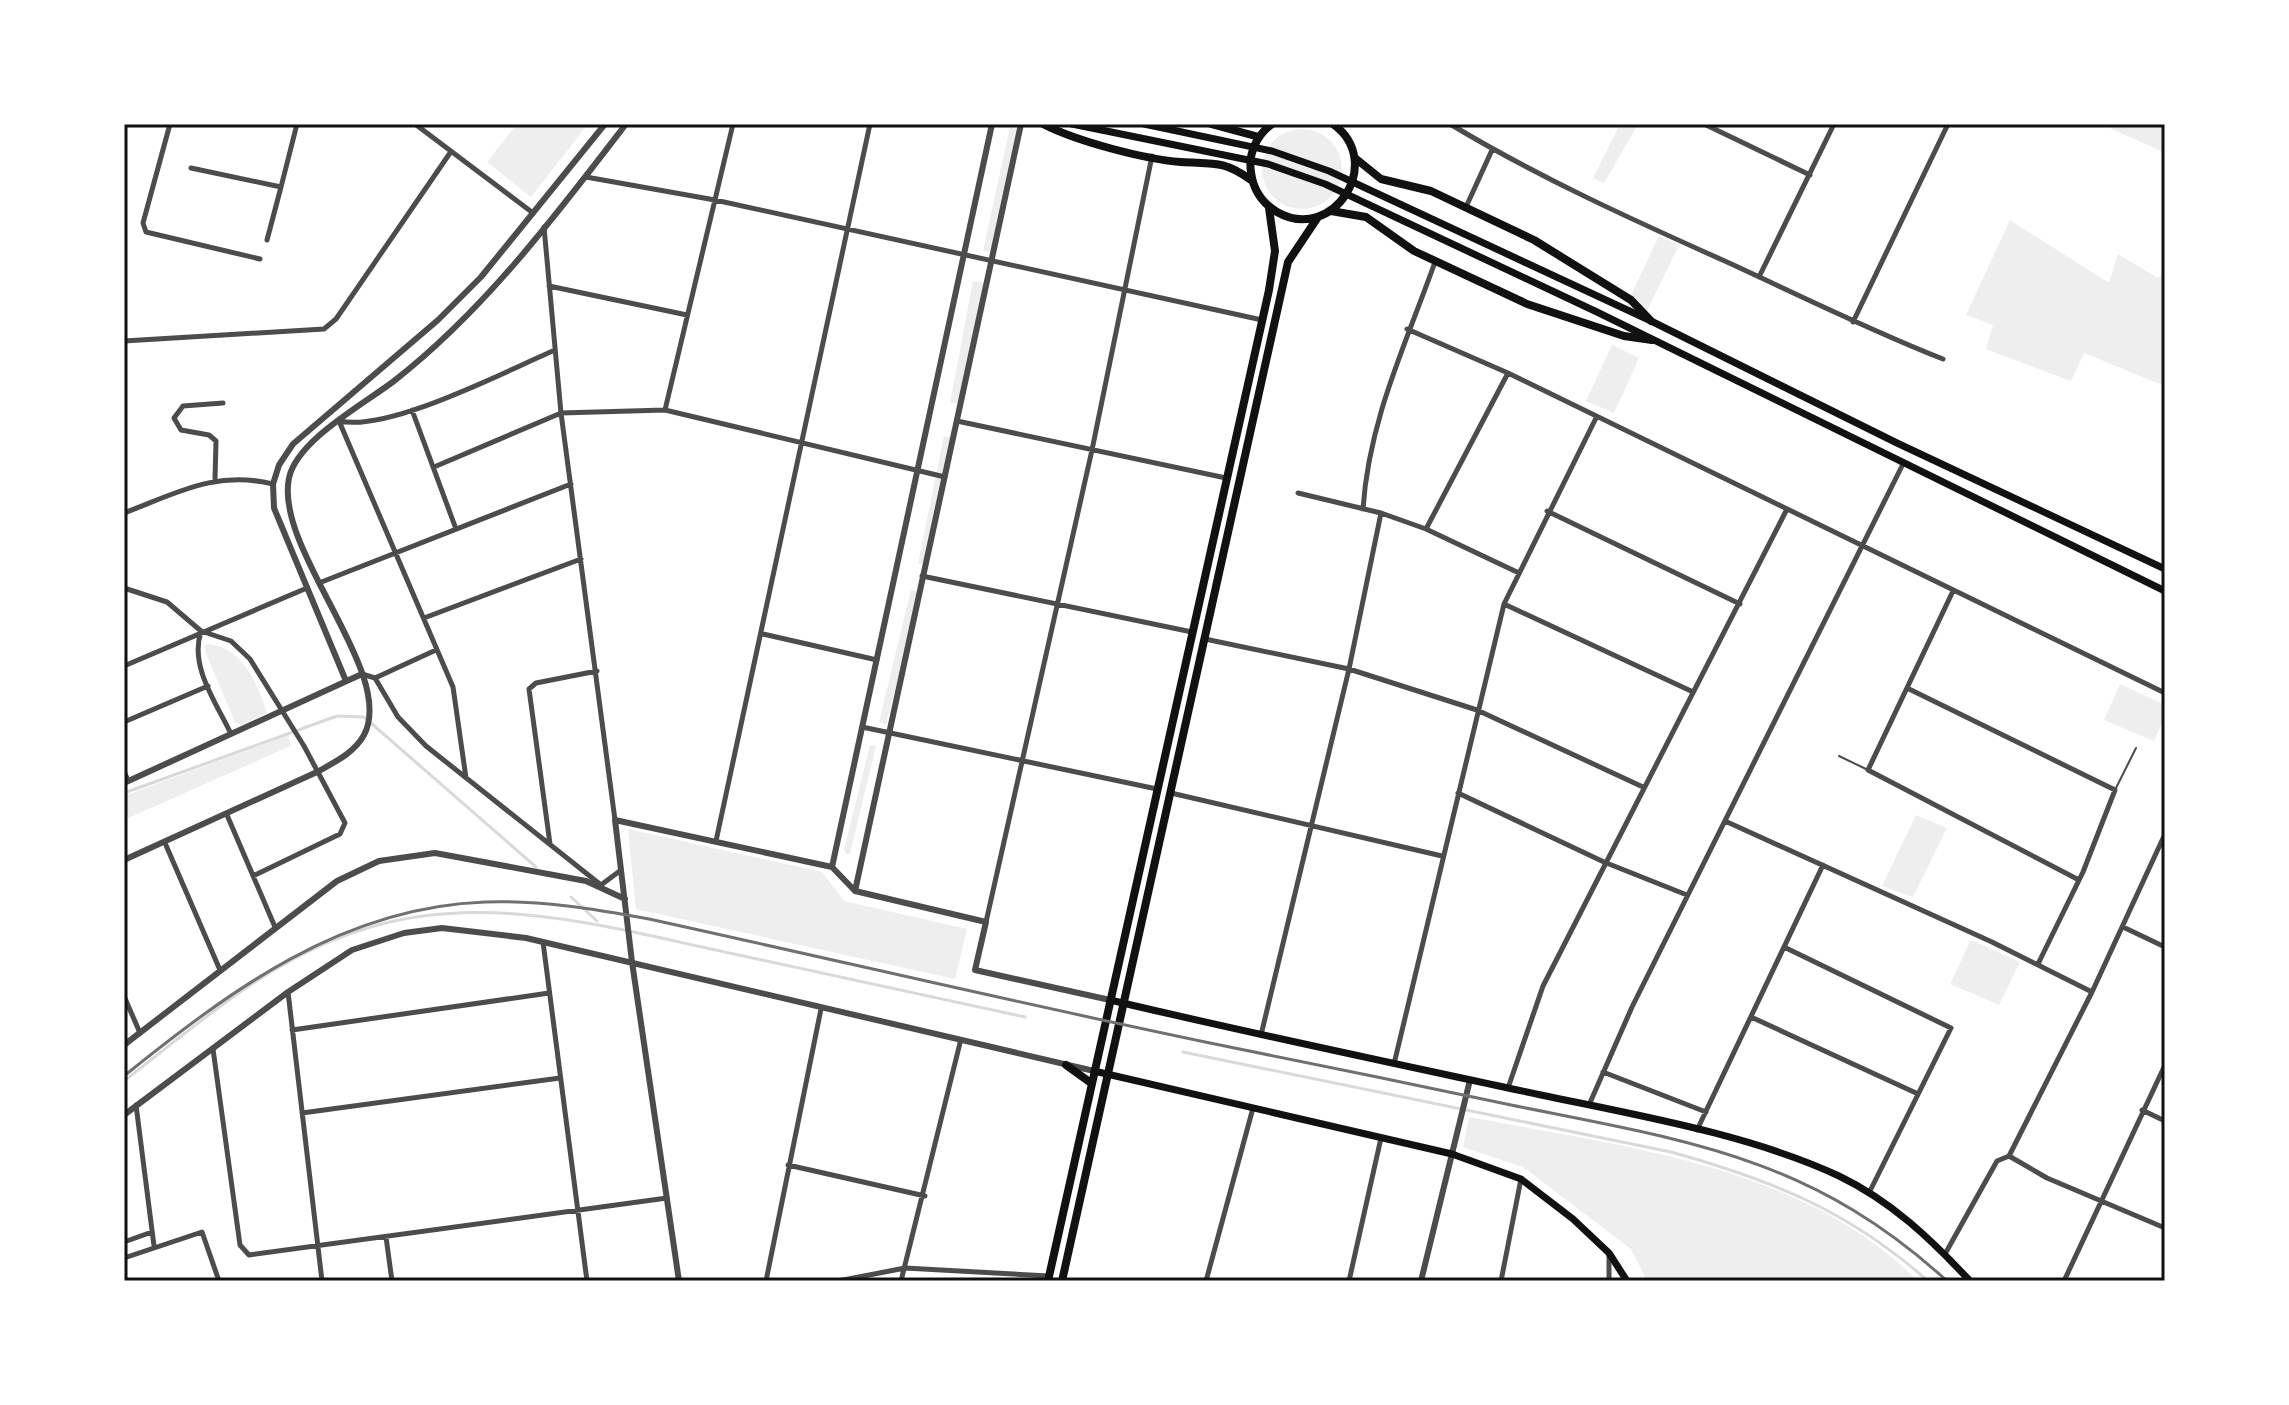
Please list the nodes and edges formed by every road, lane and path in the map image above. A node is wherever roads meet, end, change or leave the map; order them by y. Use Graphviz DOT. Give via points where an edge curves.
graph roads {
  1 [pos="170,124"];
  2 [pos="297,124"];
  3 [pos="415,124"];
  4 [pos="605,124"];
  5 [pos="626,124"];
  6 [pos="733,124"];
  7 [pos="870,124"];
  8 [pos="992,124"];
  9 [pos="1021,124"];
  10 [pos="1043,124"];
  11 [pos="1072,124"];
  12 [pos="1144,124"];
  13 [pos="1211,124"];
  14 [pos="1272,124"];
  15 [pos="1450,124"];
  16 [pos="1704,124"];
  17 [pos="1834,124"];
  18 [pos="1948,124"];
  19 [pos="1337,126"];
  20 [pos="1259,137"];
  21 [pos="1492,150"];
  22 [pos="450,153"];
  23 [pos="1152,156"];
  24 [pos="1355,158"];
  25 [pos="191,168"];
  26 [pos="1810,175"];
  27 [pos="586,177"];
  28 [pos="1251,180"];
  29 [pos="281,187"];
  30 [pos="715,200"];
  31 [pos="1466,207"];
  32 [pos="1269,208"];
  33 [pos="1331,211"];
  34 [pos="533,213"];
  35 [pos="1318,217"];
  36 [pos="544,226"];
  37 [pos="846,229"];
  38 [pos="267,240"];
  39 [pos="964,255"];
  40 [pos="260,259"];
  41 [pos="991,261"];
  42 [pos="1435,262"];
  43 [pos="1759,277"];
  44 [pos="549,286"];
  45 [pos="1124,290"];
  46 [pos="687,315"];
  47 [pos="1262,320"];
  48 [pos="1651,321"];
  49 [pos="1853,322"];
  50 [pos="1407,329"];
  51 [pos="1652,340"];
  52 [pos="124,341"];
  53 [pos="555,350"];
  54 [pos="1943,359"];
  55 [pos="1508,373"];
  56 [pos="223,403"];
  57 [pos="412,410"];
  58 [pos="665,410"];
  59 [pos="561,413"];
  60 [pos="1596,418"];
  61 [pos="339,421"];
  62 [pos="957,421"];
  63 [pos="800,445"];
  64 [pos="1092,450"];
  65 [pos="1903,464"];
  66 [pos="434,467"];
  67 [pos="918,471"];
  68 [pos="945,477"];
  69 [pos="1227,478"];
  70 [pos="215,479"];
  71 [pos="273,484"];
  72 [pos="571,484"];
  73 [pos="1298,493"];
  74 [pos="1363,509"];
  75 [pos="1547,511"];
  76 [pos="1786,511"];
  77 [pos="124,513"];
  78 [pos="1381,513"];
  79 [pos="456,529"];
  80 [pos="1426,529"];
  81 [pos="1863,548"];
  82 [pos="395,554"];
  83 [pos="581,559"];
  84 [pos="2165,569"];
  85 [pos="1519,573"];
  86 [pos="922,576"];
  87 [pos="319,583"];
  88 [pos="124,588"];
  89 [pos="307,588"];
  90 [pos="1953,591"];
  91 [pos="2165,591"];
  92 [pos="1056,604"];
  93 [pos="1504,604"];
  94 [pos="1740,604"];
  95 [pos="424,618"];
  96 [pos="201,631"];
  97 [pos="1192,632"];
  98 [pos="763,634"];
  99 [pos="1205,639"];
  100 [pos="436,650"];
  101 [pos="877,660"];
  102 [pos="124,666"];
  103 [pos="1349,669"];
  104 [pos="597,671"];
  105 [pos="362,674"];
  106 [pos="375,678"];
  107 [pos="346,681"];
  108 [pos="208,686"];
  109 [pos="1909,689"];
  110 [pos="1691,691"];
  111 [pos="2165,693"];
  112 [pos="1477,710"];
  113 [pos="280,711"];
  114 [pos="124,722"];
  115 [pos="862,727"];
  116 [pos="889,733"];
  117 [pos="231,734"];
  118 [pos="2136,748"];
  119 [pos="1839,756"];
  120 [pos="1022,760"];
  121 [pos="1868,770"];
  122 [pos="124,771"];
  123 [pos="317,772"];
  124 [pos="466,778"];
  125 [pos="126,782"];
  126 [pos="1643,787"];
  127 [pos="1157,789"];
  128 [pos="2115,790"];
  129 [pos="1171,793"];
  130 [pos="1458,793"];
  131 [pos="227,815"];
  132 [pos="615,820"];
  133 [pos="1725,821"];
  134 [pos="1312,826"];
  135 [pos="2165,834"];
  136 [pos="716,841"];
  137 [pos="165,843"];
  138 [pos="550,844"];
  139 [pos="1442,856"];
  140 [pos="124,860"];
  141 [pos="1604,862"];
  142 [pos="1823,865"];
  143 [pos="832,867"];
  144 [pos="622,869"];
  145 [pos="253,876"];
  146 [pos="2079,880"];
  147 [pos="601,885"];
  148 [pos="855,891"];
  149 [pos="1687,895"];
  150 [pos="625,899"];
  151 [pos="986,922"];
  152 [pos="275,927"];
  153 [pos="2123,927"];
  154 [pos="543,942"];
  155 [pos="1784,947"];
  156 [pos="2165,947"];
  157 [pos="632,962"];
  158 [pos="2038,964"];
  159 [pos="220,970"];
  160 [pos="288,992"];
  161 [pos="2092,992"];
  162 [pos="549,993"];
  163 [pos="124,996"];
  164 [pos="1110,1000"];
  165 [pos="1124,1003"];
  166 [pos="821,1009"];
  167 [pos="1751,1017"];
  168 [pos="292,1030"];
  169 [pos="140,1033"];
  170 [pos="1261,1036"];
  171 [pos="960,1043"];
  172 [pos="124,1045"];
  173 [pos="213,1049"];
  174 [pos="1394,1064"];
  175 [pos="1066,1065"];
  176 [pos="2165,1065"];
  177 [pos="1094,1071"];
  178 [pos="1603,1072"];
  179 [pos="1108,1075"];
  180 [pos="560,1078"];
  181 [pos="1470,1080"];
  182 [pos="1091,1083"];
  183 [pos="1508,1088"];
  184 [pos="1916,1093"];
  185 [pos="136,1105"];
  186 [pos="1589,1105"];
  187 [pos="1253,1108"];
  188 [pos="2142,1110"];
  189 [pos="1706,1112"];
  190 [pos="302,1113"];
  191 [pos="124,1115"];
  192 [pos="2165,1121"];
  193 [pos="1696,1131"];
  194 [pos="1381,1137"];
  195 [pos="1452,1154"];
  196 [pos="2009,1156"];
  197 [pos="788,1165"];
  198 [pos="1521,1179"];
  199 [pos="1869,1193"];
  200 [pos="925,1196"];
  201 [pos="667,1198"];
  202 [pos="2099,1200"];
  203 [pos="576,1210"];
  204 [pos="2165,1228"];
  205 [pos="152,1232"];
  206 [pos="386,1237"];
  207 [pos="124,1242"];
  208 [pos="154,1246"];
  209 [pos="317,1246"];
  210 [pos="1609,1253"];
  211 [pos="1945,1254"];
  212 [pos="124,1258"];
  213 [pos="905,1268"];
  214 [pos="1048,1278"];
  215 [pos="219,1281"];
  216 [pos="322,1281"];
  217 [pos="392,1281"];
  218 [pos="587,1281"];
  219 [pos="679,1281"];
  220 [pos="766,1281"];
  221 [pos="838,1281"];
  222 [pos="901,1281"];
  223 [pos="1062,1281"];
  224 [pos="1206,1281"];
  225 [pos="1349,1281"];
  226 [pos="1421,1281"];
  227 [pos="1501,1281"];
  228 [pos="1609,1281"];
  229 [pos="1627,1281"];
  230 [pos="1970,1281"];
  231 [pos="2064,1281"];
  1 -- 40 [label="street" via="143,223 146,232"];
  2 -- 29 [label="street"];
  3 -- 22 [label="street"];
  4 -- 34 [label="street"];
  5 -- 27 [label="street"];
  6 -- 30 [label="street"];
  7 -- 37 [label="street"];
  8 -- 39 [label="street"];
  9 -- 41 [label="street"];
  10 -- 23 [label="main road" via="1068,137"];
  11 -- 51 [label="main road" via="1297,174"];
  12 -- 48 [label="main road" via="1301,160"];
  13 -- 20 [label="main road"];
  14 -- 20 [label="main road"];
  15 -- 21 [label="street"];
  16 -- 26 [label="street"];
  17 -- 26 [label="street"];
  18 -- 49 [label="street"];
  19 -- 24 [label="main road"];
  20 -- 28 [label="main road"];
  21 -- 31 [label="street"];
  21 -- 43 [label="street"];
  22 -- 34 [label="street"];
  22 -- 52 [label="street" via="329,326"];
  23 -- 28 [label="main road" via="1224,164"];
  23 -- 45 [label="street"];
  24 -- 31 [label="main road" via="1381,179 1431,191"];
  24 -- 33 [label="main road" via="1351,188"];
  25 -- 29 [label="street"];
  26 -- 43 [label="street"];
  27 -- 30 [label="street"];
  27 -- 36 [label="street"];
  28 -- 32 [label="main road"];
  29 -- 38 [label="street"];
  30 -- 37 [label="street"];
  30 -- 46 [label="street"];
  31 -- 48 [label="main road" via="1534,240 1631,300"];
  32 -- 35 [label="main road" via="1293,218"];
  32 -- 47 [label="main road" via="1275,251"];
  33 -- 35 [label="main road"];
  33 -- 42 [label="main road" via="1366,217"];
  34 -- 71 [label="street" via="438,320 305,432 283,457"];
  35 -- 99 [label="main road" via="1288,262"];
  36 -- 44 [label="street"];
  36 -- 61 [label="street" via="450,330 397,379"];
  37 -- 39 [label="street"];
  37 -- 63 [label="street"];
  39 -- 41 [label="street"];
  39 -- 67 [label="street"];
  41 -- 45 [label="street"];
  41 -- 62 [label="street"];
  42 -- 50 [label="street"];
  42 -- 51 [label="main road" via="1527,304"];
  43 -- 49 [label="street"];
  44 -- 46 [label="street"];
  44 -- 53 [label="street"];
  45 -- 47 [label="street"];
  45 -- 64 [label="street"];
  46 -- 58 [label="street"];
  47 -- 69 [label="main road"];
  48 -- 84 [label="main road"];
  49 -- 54 [label="street"];
  50 -- 55 [label="street"];
  50 -- 74 [label="street" via="1377,421"];
  51 -- 65 [label="main road"];
  53 -- 57 [label="street"];
  53 -- 59 [label="street"];
  55 -- 60 [label="street"];
  55 -- 80 [label="street"];
  56 -- 70 [label="street" via="183,406 175,415 181,430 216,441"];
  57 -- 61 [label="street" via="364,424"];
  57 -- 66 [label="street"];
  58 -- 59 [label="street"];
  58 -- 63 [label="street"];
  59 -- 66 [label="street"];
  59 -- 72 [label="street"];
  60 -- 75 [label="street"];
  60 -- 76 [label="street"];
  61 -- 82 [label="street"];
  61 -- 87 [label="street" via="296,458 288,481 296,528"];
  62 -- 64 [label="street"];
  62 -- 68 [label="street"];
  63 -- 67 [label="street"];
  63 -- 98 [label="street"];
  64 -- 69 [label="street"];
  64 -- 92 [label="street"];
  65 -- 81 [label="street"];
  65 -- 91 [label="main road"];
  66 -- 79 [label="street"];
  67 -- 68 [label="street"];
  67 -- 101 [label="street"];
  68 -- 86 [label="street"];
  69 -- 97 [label="main road"];
  70 -- 71 [label="street"];
  70 -- 77 [label="street"];
  71 -- 89 [label="street" via="277,518"];
  72 -- 79 [label="street"];
  72 -- 83 [label="street"];
  73 -- 74 [label="street"];
  74 -- 78 [label="street"];
  75 -- 85 [label="street"];
  75 -- 94 [label="street"];
  76 -- 81 [label="street"];
  76 -- 94 [label="street"];
  78 -- 80 [label="street"];
  78 -- 103 [label="street"];
  79 -- 82 [label="street"];
  80 -- 85 [label="street"];
  81 -- 90 [label="street"];
  81 -- 133 [label="street"];
  82 -- 87 [label="street"];
  82 -- 95 [label="street"];
  83 -- 95 [label="street"];
  83 -- 104 [label="street"];
  85 -- 93 [label="street"];
  86 -- 92 [label="street"];
  86 -- 116 [label="street"];
  87 -- 105 [label="street"];
  88 -- 96 [label="street" via="167,602"];
  89 -- 96 [label="street"];
  89 -- 107 [label="street"];
  90 -- 109 [label="street"];
  90 -- 111 [label="street"];
  92 -- 97 [label="street"];
  92 -- 120 [label="street"];
  93 -- 110 [label="street"];
  93 -- 112 [label="street"];
  94 -- 110 [label="street"];
  95 -- 100 [label="street"];
  96 -- 102 [label="street"];
  96 -- 108 [label="street" via="197,651"];
  96 -- 113 [label="street" via="241,649"];
  97 -- 127 [label="main road"];
  98 -- 101 [label="street"];
  98 -- 136 [label="street"];
  99 -- 103 [label="street"];
  99 -- 129 [label="main road"];
  100 -- 106 [label="street"];
  100 -- 124 [label="street" via="455,695"];
  101 -- 115 [label="street"];
  103 -- 112 [label="street"];
  103 -- 134 [label="street"];
  104 -- 132 [label="street"];
  104 -- 138 [label="street" via="533,684 528,692"];
  105 -- 106 [label="street"];
  105 -- 107 [label="street"];
  105 -- 123 [label="street" via="368,724 355,747"];
  106 -- 124 [label="street" via="410,731"];
  107 -- 113 [label="street"];
  108 -- 114 [label="street"];
  108 -- 117 [label="street"];
  109 -- 121 [label="street"];
  109 -- 128 [label="street"];
  110 -- 126 [label="street"];
  112 -- 126 [label="street"];
  112 -- 130 [label="street"];
  113 -- 117 [label="street"];
  113 -- 123 [label="street"];
  115 -- 116 [label="street"];
  115 -- 143 [label="street"];
  116 -- 120 [label="street"];
  116 -- 148 [label="street"];
  117 -- 125 [label="street"];
  118 -- 128 [label="lane"];
  119 -- 121 [label="lane"];
  120 -- 127 [label="street"];
  120 -- 151 [label="street"];
  121 -- 146 [label="street"];
  122 -- 125 [label="street"];
  123 -- 131 [label="street"];
  123 -- 145 [label="street" via="345,823 344,831"];
  124 -- 138 [label="street"];
  126 -- 141 [label="street"];
  127 -- 164 [label="main road"];
  128 -- 146 [label="street"];
  129 -- 134 [label="street"];
  129 -- 165 [label="main road"];
  130 -- 139 [label="street"];
  130 -- 141 [label="street"];
  131 -- 137 [label="street"];
  131 -- 145 [label="street"];
  132 -- 136 [label="street"];
  132 -- 144 [label="street"];
  133 -- 142 [label="street"];
  133 -- 149 [label="street"];
  134 -- 139 [label="street"];
  134 -- 170 [label="street"];
  135 -- 153 [label="street"];
  136 -- 143 [label="street"];
  137 -- 140 [label="street"];
  137 -- 159 [label="street"];
  138 -- 147 [label="street"];
  139 -- 174 [label="street"];
  141 -- 149 [label="street"];
  141 -- 183 [label="street" via="1543,986"];
  142 -- 155 [label="street"];
  142 -- 158 [label="street"];
  143 -- 148 [label="street"];
  144 -- 147 [label="street"];
  144 -- 150 [label="street"];
  145 -- 152 [label="street"];
  146 -- 158 [label="street"];
  147 -- 150 [label="street"];
  147 -- 152 [label="street" via="435,853 408,855 351,873"];
  148 -- 151 [label="street"];
  149 -- 178 [label="street"];
  150 -- 157 [label="street"];
  151 -- 164 [label="street" via="975,970"];
  152 -- 159 [label="street"];
  153 -- 156 [label="street"];
  153 -- 161 [label="street"];
  154 -- 157 [label="street"];
  154 -- 160 [label="street" via="465,929 404,933 352,950"];
  154 -- 162 [label="street"];
  155 -- 167 [label="street"];
  155 -- 184 [label="street" via="1951,1028"];
  157 -- 166 [label="street"];
  157 -- 201 [label="street"];
  158 -- 161 [label="street"];
  159 -- 169 [label="street"];
  160 -- 168 [label="street"];
  160 -- 173 [label="street"];
  161 -- 196 [label="street"];
  162 -- 168 [label="street"];
  162 -- 180 [label="street"];
  163 -- 169 [label="street"];
  164 -- 165 [label="main road"];
  164 -- 177 [label="main road"];
  165 -- 170 [label="main road"];
  165 -- 179 [label="main road"];
  166 -- 171 [label="street"];
  166 -- 197 [label="street"];
  167 -- 184 [label="street"];
  167 -- 189 [label="street"];
  168 -- 190 [label="street"];
  169 -- 172 [label="street"];
  170 -- 174 [label="main road"];
  171 -- 175 [label="street"];
  171 -- 200 [label="street"];
  173 -- 185 [label="street"];
  173 -- 209 [label="street" via="240,1245 249,1255"];
  174 -- 181 [label="main road"];
  175 -- 177 [label="street"];
  175 -- 182 [label="main road"];
  176 -- 188 [label="street"];
  177 -- 179 [label="main road"];
  177 -- 182 [label="main road"];
  178 -- 186 [label="street"];
  178 -- 189 [label="street"];
  179 -- 187 [label="main road"];
  179 -- 223 [label="main road"];
  180 -- 190 [label="street"];
  180 -- 203 [label="street"];
  181 -- 183 [label="main road"];
  181 -- 195 [label="street"];
  182 -- 214 [label="main road"];
  183 -- 186 [label="main road"];
  184 -- 199 [label="street"];
  185 -- 191 [label="street"];
  185 -- 205 [label="street"];
  186 -- 193 [label="main road"];
  187 -- 194 [label="main road"];
  187 -- 224 [label="street"];
  188 -- 192 [label="street"];
  188 -- 202 [label="street"];
  189 -- 193 [label="street"];
  190 -- 209 [label="street"];
  193 -- 199 [label="main road" via="1795,1158"];
  194 -- 195 [label="main road"];
  194 -- 225 [label="street"];
  195 -- 198 [label="main road"];
  195 -- 226 [label="street"];
  196 -- 202 [label="street"];
  196 -- 211 [label="street" via="1997,1161"];
  197 -- 200 [label="street"];
  197 -- 220 [label="street"];
  198 -- 210 [label="main road"];
  198 -- 227 [label="street"];
  199 -- 211 [label="main road" via="1911,1221"];
  200 -- 213 [label="street"];
  201 -- 203 [label="street"];
  201 -- 219 [label="street"];
  202 -- 204 [label="street"];
  202 -- 231 [label="street"];
  203 -- 206 [label="street"];
  203 -- 218 [label="street"];
  205 -- 207 [label="street"];
  205 -- 208 [label="street"];
  206 -- 209 [label="street"];
  206 -- 217 [label="street"];
  208 -- 212 [label="street"];
  208 -- 215 [label="street" via="202,1232"];
  209 -- 216 [label="street"];
  210 -- 228 [label="street"];
  210 -- 229 [label="main road"];
  211 -- 230 [label="main road"];
  213 -- 214 [label="street"];
  213 -- 221 [label="street"];
  213 -- 222 [label="street"];
}
